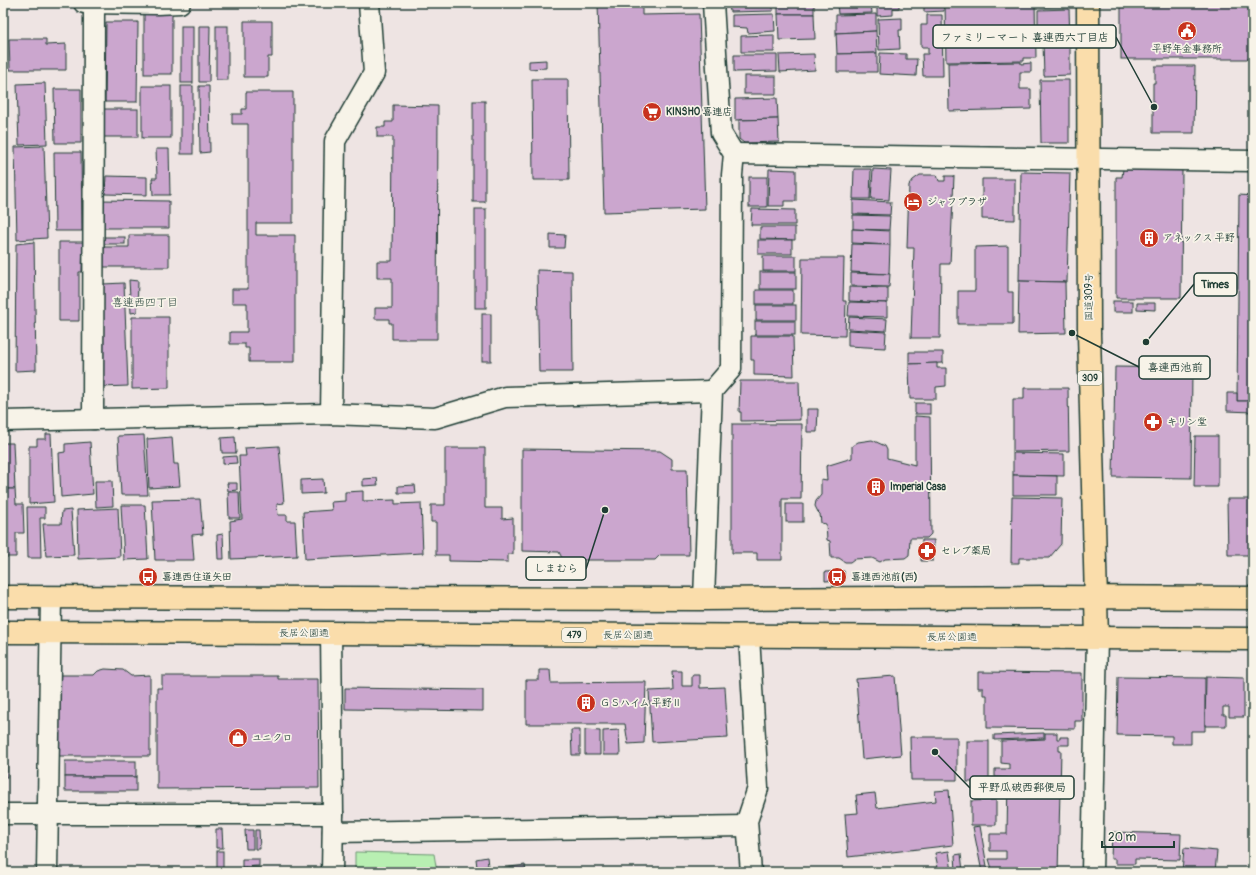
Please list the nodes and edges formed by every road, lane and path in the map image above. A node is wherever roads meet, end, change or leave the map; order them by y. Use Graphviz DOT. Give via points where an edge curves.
graph roads {
  1 [pos="84,3"];
  2 [pos="94,3"];
  3 [pos="180,3"];
  4 [pos="369,3"];
  5 [pos="713,3"];
  6 [pos="1088,3"];
  7 [pos="157,4"];
  8 [pos="734,154"];
  9 [pos="1088,158"];
  10 [pos="1253,161"];
  11 [pos="712,391"];
  12 [pos="331,414"];
  13 [pos="93,419"];
  14 [pos="3,421"];
  15 [pos="3,597"];
  16 [pos="51,597"];
  17 [pos="1096,597"];
  18 [pos="1253,598"];
  19 [pos="704,599"];
  20 [pos="3,632"];
  21 [pos="51,632"];
  22 [pos="331,633"];
  23 [pos="749,636"];
  24 [pos="1097,638"];
  25 [pos="1253,639"];
  26 [pos="3,814"];
  27 [pos="47,814"];
  28 [pos="333,823"];
  29 [pos="747,826"];
  30 [pos="47,872"];
  31 [pos="332,872"];
  32 [pos="751,872"];
  33 [pos="1092,872"];
  1 -- 2 [label="street"];
  2 -- 7 [label="street"];
  2 -- 13 [label="street"];
  3 -- 7 [label="street"];
  4 -- 12 [label="street" via="374,73 335,141"];
  5 -- 8 [label="street" via="721,133"];
  6 -- 9 [label="highway, 国道309号 / 309"];
  8 -- 9 [label="street"];
  8 -- 11 [label="street" via="731,369"];
  9 -- 10 [label="street"];
  9 -- 17 [label="highway, 国道309号 / 309" via="1089,334"];
  11 -- 12 [label="street" via="505,397 435,418"];
  11 -- 19 [label="street"];
  12 -- 13 [label="street"];
  13 -- 14 [label="street"];
  15 -- 16 [label="highway"];
  16 -- 19 [label="highway"];
  16 -- 21 [label="street"];
  17 -- 18 [label="highway"];
  17 -- 19 [label="highway"];
  17 -- 24 [label="highway, 国道309号 / 309"];
  20 -- 21 [label="highway, 長居公園通 / 479"];
  21 -- 22 [label="highway, 長居公園通 / 479"];
  21 -- 27 [label="street"];
  22 -- 23 [label="highway, 長居公園通 / 479"];
  22 -- 28 [label="street"];
  23 -- 24 [label="highway, 長居公園通 / 479"];
  23 -- 29 [label="street" via="758,788"];
  24 -- 25 [label="highway, 長居公園通"];
  24 -- 33 [label="street"];
  26 -- 27 [label="street"];
  27 -- 28 [label="street"];
  27 -- 30 [label="street"];
  28 -- 29 [label="street"];
  28 -- 31 [label="street"];
  29 -- 32 [label="street"];
}
